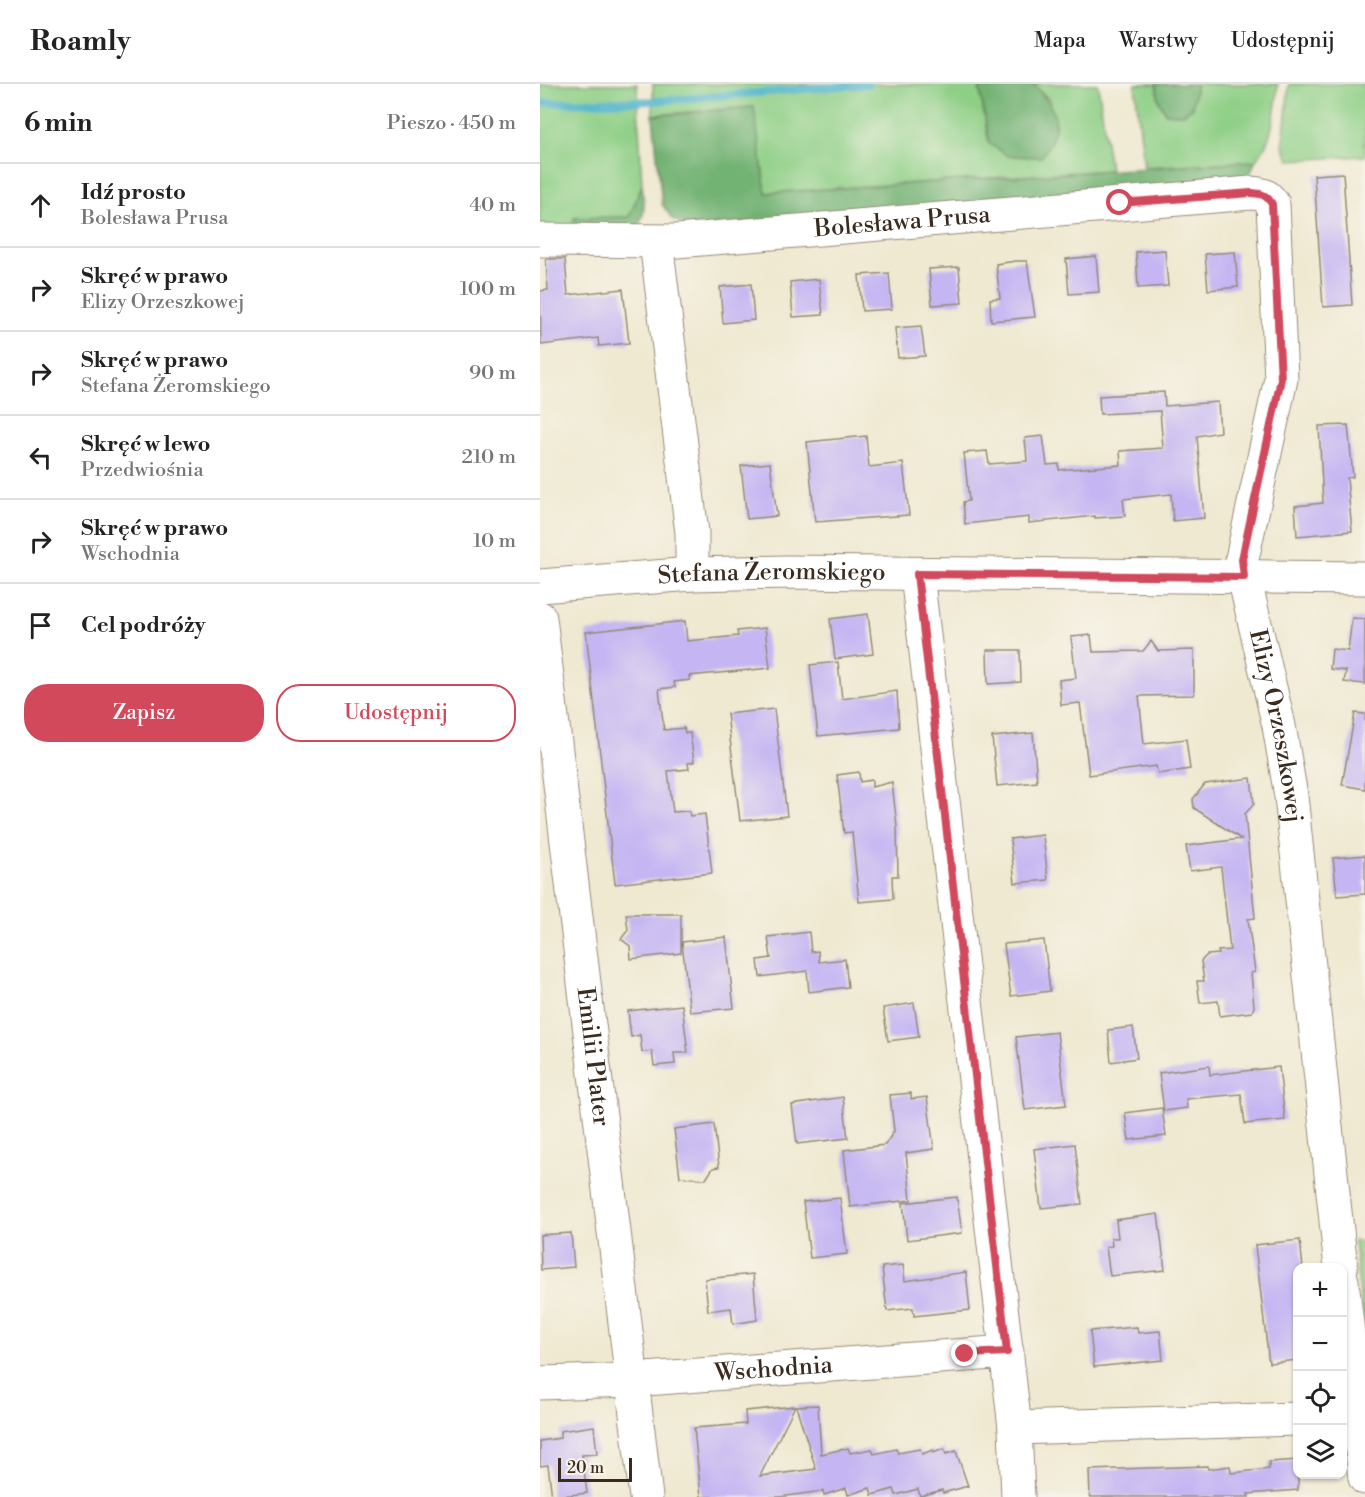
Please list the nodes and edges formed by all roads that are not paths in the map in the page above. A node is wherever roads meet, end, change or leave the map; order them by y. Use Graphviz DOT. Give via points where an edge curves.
graph roads {
  1 [pos="1263,193"];
  2 [pos="540,240"];
  3 [pos="656,242"];
  4 [pos="692,574"];
  5 [pos="917,574"];
  6 [pos="1244,577"];
  7 [pos="1365,578"];
  8 [pos="540,586"];
  9 [pos="540,618"];
  10 [pos="1340,1263"];
  11 [pos="1344,1317"];
  12 [pos="1007,1352"];
  13 [pos="632,1380"];
  14 [pos="540,1383"];
  15 [pos="1350,1417"];
  16 [pos="1293,1419"];
  17 [pos="1015,1428"];
  18 [pos="1365,1478"];
  19 [pos="646,1497"];
  20 [pos="1018,1497"];
  1 -- 3 [label="street, Bolesława Prusa"];
  1 -- 6 [label="street, Elizy Orzeszkowej" via="1272,204 1281,379 1242,559"];
  2 -- 3 [label="street, Bolesława Prusa"];
  3 -- 4 [label="street" via="692,533"];
  4 -- 5 [label="street, Stefana Żeromskiego"];
  4 -- 8 [label="street, Stefana Żeromskiego"];
  5 -- 6 [label="street, Stefana Żeromskiego"];
  5 -- 12 [label="street"];
  6 -- 7 [label="street, Stefana Żeromskiego"];
  6 -- 10 [label="street, Elizy Orzeszkowej" via="1291,796"];
  9 -- 13 [label="street, Emilii Plater"];
  11 -- 15 [label="street"];
  12 -- 13 [label="street, Wschodnia"];
  12 -- 17 [label="street"];
  13 -- 14 [label="street, Wschodnia"];
  13 -- 19 [label="street, Emilii Plater"];
  15 -- 18 [label="street"];
  16 -- 17 [label="street"];
  17 -- 20 [label="street"];
}
